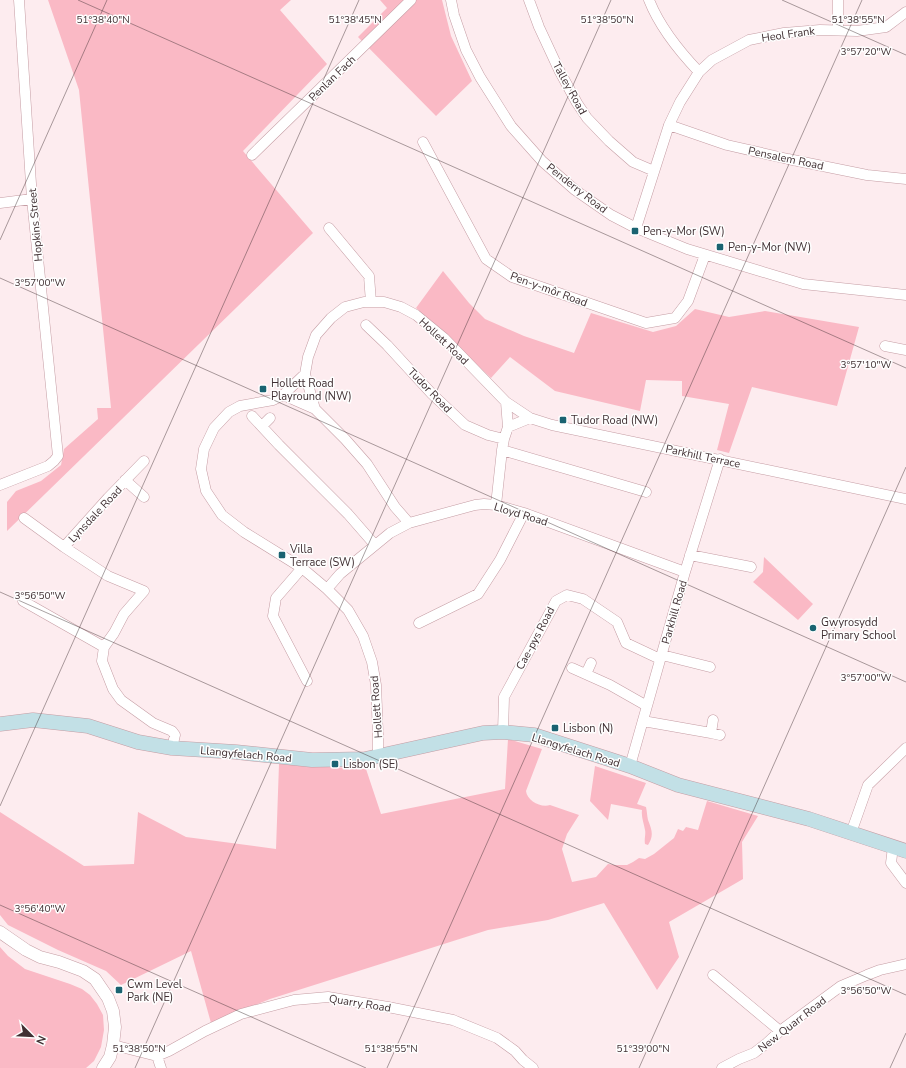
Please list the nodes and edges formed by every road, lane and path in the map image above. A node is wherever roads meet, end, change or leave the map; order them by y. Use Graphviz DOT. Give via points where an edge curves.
graph roads {
  1 [pos="19,0"];
  2 [pos="411,0"];
  3 [pos="451,0"];
  4 [pos="529,0"];
  5 [pos="649,0"];
  6 [pos="838,0"];
  7 [pos="906,12"];
  8 [pos="838,30"];
  9 [pos="699,72"];
  10 [pos="669,125"];
  11 [pos="423,142"];
  12 [pos="252,155"];
  13 [pos="654,171"];
  14 [pos="906,179"];
  15 [pos="32,199"];
  16 [pos="0,203"];
  17 [pos="329,228"];
  18 [pos="636,228"];
  19 [pos="705,255"];
  20 [pos="906,295"];
  21 [pos="371,302"];
  22 [pos="366,325"];
  23 [pos="885,346"];
  24 [pos="906,350"];
  25 [pos="305,374"];
  26 [pos="283,395"];
  27 [pos="506,402"];
  28 [pos="315,409"];
  29 [pos="252,416"];
  30 [pos="270,418"];
  31 [pos="530,418"];
  32 [pos="262,426"];
  33 [pos="508,427"];
  34 [pos="504,439"];
  35 [pos="502,450"];
  36 [pos="720,460"];
  37 [pos="144,461"];
  38 [pos="125,480"];
  39 [pos="0,485"];
  40 [pos="646,492"];
  41 [pos="144,497"];
  42 [pos="906,499"];
  43 [pos="496,505"];
  44 [pos="524,513"];
  45 [pos="24,518"];
  46 [pos="409,523"];
  47 [pos="375,545"];
  48 [pos="64,547"];
  49 [pos="690,555"];
  50 [pos="751,567"];
  51 [pos="302,568"];
  52 [pos="685,572"];
  53 [pos="327,589"];
  54 [pos="23,601"];
  55 [pos="419,623"];
  56 [pos="104,647"];
  57 [pos="661,657"];
  58 [pos="591,663"];
  59 [pos="710,667"];
  60 [pos="572,668"];
  61 [pos="586,674"];
  62 [pos="307,681"];
  63 [pos="647,706"];
  64 [pos="713,720"];
  65 [pos="643,721"];
  66 [pos="0,724"];
  67 [pos="503,732"];
  68 [pos="172,748"];
  69 [pos="906,748"];
  70 [pos="378,757"];
  71 [pos="630,766"];
  72 [pos="850,833"];
  73 [pos="900,849"];
  74 [pos="906,884"];
  75 [pos="0,932"];
  76 [pos="906,964"];
  77 [pos="713,975"];
  78 [pos="780,1031"];
  79 [pos="113,1045"];
  80 [pos="157,1056"];
  81 [pos="523,1064"];
  82 [pos="103,1068"];
  83 [pos="161,1068"];
  84 [pos="533,1068"];
  85 [pos="722,1068"];
  1 -- 15 [label="street, Hopkins Street"];
  2 -- 12 [label="street, Penlan Fach"];
  3 -- 18 [label="street, Penderry Road" via="466,50 511,126 542,161 576,190 611,215"];
  4 -- 13 [label="street, Talley Road" via="559,70 587,118 608,141 633,162"];
  5 -- 9 [label="street" via="654,13 677,48"];
  6 -- 8 [label="street"];
  7 -- 8 [label="street, Heol Frank" via="886,27 857,31"];
  8 -- 9 [label="street, Heol Frank" via="784,33 750,40 712,60"];
  9 -- 10 [label="street, Heol Frank"];
  10 -- 13 [label="street, Heol Frank"];
  10 -- 14 [label="street, Pensalem Road" via="727,145 788,159"];
  11 -- 19 [label="street, Pen-y-môr Road" via="486,259 512,277 646,323 675,318 688,302"];
  13 -- 18 [label="street, Heol Frank"];
  15 -- 16 [label="street"];
  15 -- 39 [label="street, Hopkins Street" via="58,456 48,466"];
  17 -- 21 [label="street" via="369,276"];
  18 -- 19 [label="street, Penderry Road"];
  19 -- 20 [label="street, Penderry Road" via="803,284"];
  21 -- 25 [label="street, Hollett Road" via="345,308 330,318 316,334"];
  21 -- 27 [label="street, Hollett Road" via="384,302 416,315 444,338"];
  22 -- 34 [label="street, Tudor Road" via="465,425"];
  23 -- 24 [label="street"];
  25 -- 26 [label="street, Hollett Road"];
  25 -- 28 [label="street, Hollett Road"];
  26 -- 28 [label="street, Hollett Road"];
  26 -- 51 [label="street, Hollett Road" via="272,400 240,406 229,412 214,428 204,449 201,469 206,491 222,515 244,532"];
  27 -- 31 [label="street, Parkhill Terrace"];
  27 -- 33 [label="street"];
  28 -- 46 [label="street, Hollett Road" via="367,464 395,507"];
  29 -- 32 [label="street"];
  30 -- 32 [label="street"];
  31 -- 33 [label="street"];
  31 -- 36 [label="street, Parkhill Terrace" via="552,425"];
  32 -- 47 [label="street"];
  33 -- 34 [label="street"];
  34 -- 35 [label="street"];
  35 -- 40 [label="street"];
  35 -- 43 [label="street"];
  36 -- 42 [label="street, Parkhill Terrace"];
  36 -- 49 [label="street, Parkhill Road"];
  37 -- 38 [label="street, Lynsdale Road"];
  38 -- 41 [label="street, Lynsdale Road"];
  38 -- 48 [label="street, Lynsdale Road"];
  43 -- 44 [label="street, Lloyd Road"];
  43 -- 46 [label="street, Lloyd Road" via="475,505"];
  44 -- 52 [label="street, Lloyd Road"];
  44 -- 55 [label="street" via="500,560 478,594"];
  45 -- 48 [label="street, Lynsdale Road"];
  46 -- 47 [label="street, Lloyd Road"];
  47 -- 53 [label="street, Lloyd Road" via="340,574"];
  48 -- 56 [label="street, Lynsdale Road" via="108,576 144,591 124,614"];
  49 -- 50 [label="street"];
  49 -- 52 [label="street, Parkhill Road"];
  51 -- 53 [label="street, Hollett Road"];
  51 -- 62 [label="street" via="276,598 273,616"];
  52 -- 57 [label="street, Parkhill Road"];
  53 -- 70 [label="street, Hollett Road" via="348,610 363,636 372,662 376,685"];
  54 -- 56 [label="street"];
  56 -- 68 [label="street" via="102,661 113,689 121,700 153,723 172,731 175,735"];
  57 -- 59 [label="street, Cae-pys Road"];
  57 -- 63 [label="street, Parkhill Road"];
  57 -- 67 [label="street, Cae-pys Road" via="626,643 617,622 583,599 567,595 556,601 504,697"];
  58 -- 61 [label="street"];
  60 -- 61 [label="street"];
  61 -- 63 [label="street"];
  63 -- 65 [label="street, Parkhill Road"];
  64 -- 65 [label="street" via="715,734"];
  65 -- 71 [label="street, Parkhill Road"];
  66 -- 68 [label="main road, Llangyfelach Road" via="34,720 88,726 138,742"];
  67 -- 70 [label="main road, Llangyfelach Road" via="483,733"];
  67 -- 71 [label="main road, Llangyfelach Road" via="534,735"];
  68 -- 70 [label="main road, Llangyfelach Road" via="312,760"];
  69 -- 72 [label="street" via="868,785"];
  71 -- 72 [label="main road, Llangyfelach Road" via="678,784 809,819"];
  72 -- 73 [label="main road, Llangyfelach Road"];
  73 -- 74 [label="street" via="891,863"];
  75 -- 79 [label="street" via="40,957 83,971 95,979 108,998 113,1011"];
  76 -- 78 [label="street, New Quarr Road" via="880,970 841,986"];
  77 -- 78 [label="street"];
  78 -- 85 [label="street, New Quarr Road" via="754,1053"];
  79 -- 80 [label="street"];
  79 -- 82 [label="street" via="110,1057"];
  80 -- 81 [label="street, Quarry Road" via="241,1014 294,1000 328,997 453,1020 497,1038 515,1051"];
  80 -- 83 [label="street"];
  81 -- 84 [label="street, Quarry Road"];
}
